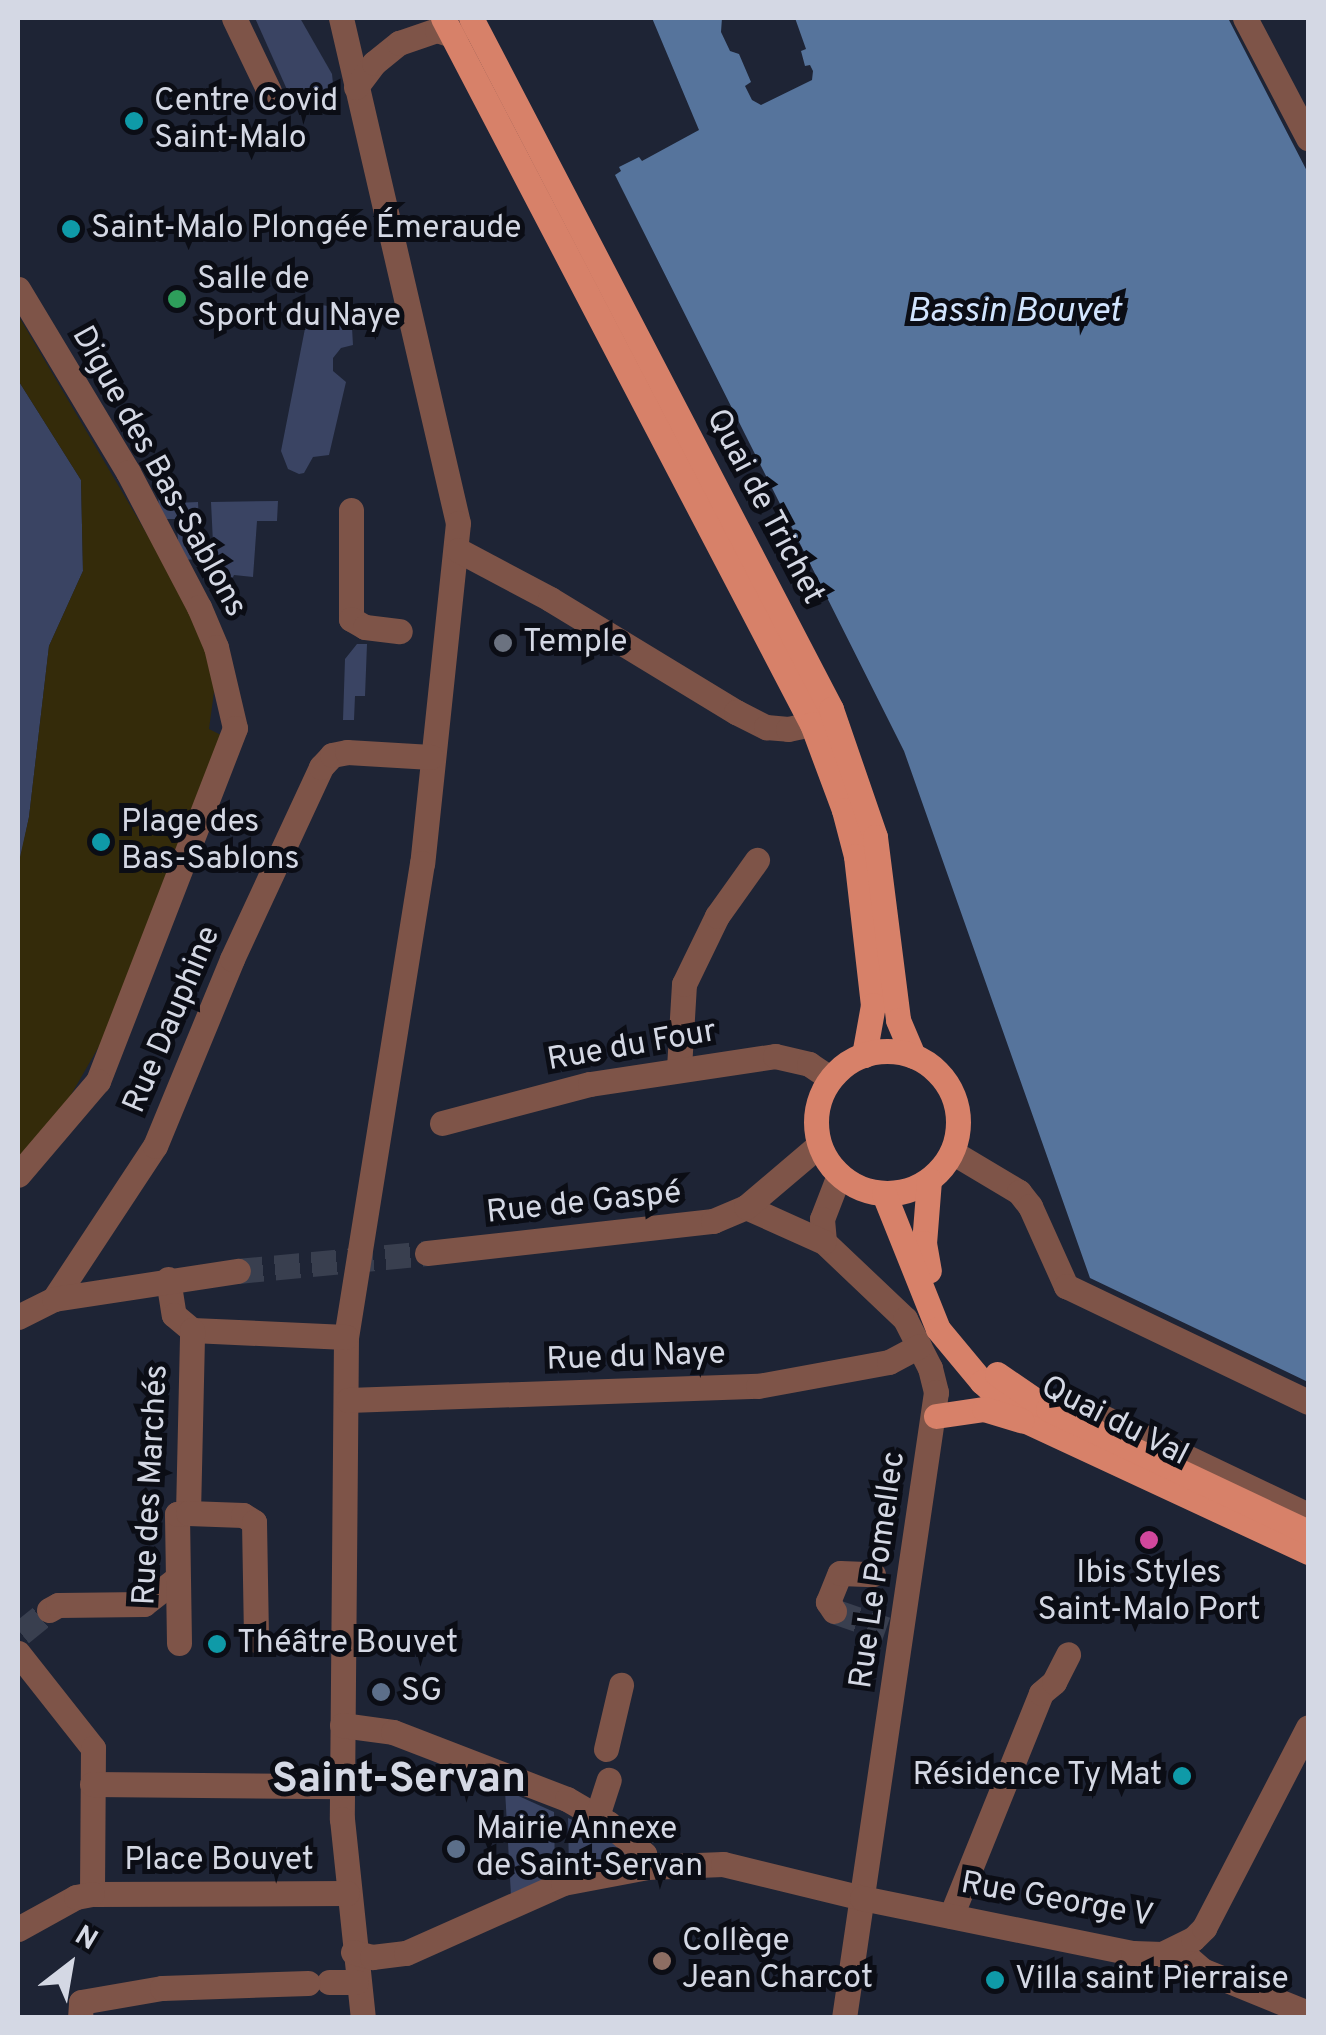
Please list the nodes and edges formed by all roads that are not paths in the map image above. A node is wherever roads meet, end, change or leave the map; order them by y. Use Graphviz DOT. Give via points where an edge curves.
graph roads {
  1 [pos="234,18"];
  2 [pos="342,18"];
  3 [pos="1245,18"];
  4 [pos="456,24"];
  5 [pos="356,87"];
  6 [pos="270,91"];
  7 [pos="1308,138"];
  8 [pos="18,289"];
  9 [pos="351,510"];
  10 [pos="458,550"];
  11 [pos="400,631"];
  12 [pos="812,724"];
  13 [pos="431,757"];
  14 [pos="758,860"];
  15 [pos="864,1055"];
  16 [pos="912,1056"];
  17 [pos="679,1068"];
  18 [pos="830,1078"];
  19 [pos="442,1123"];
  20 [pos="819,1145"];
  21 [pos="952,1152"];
  22 [pos="18,1175"];
  23 [pos="839,1176"];
  24 [pos="929,1180"];
  25 [pos="884,1194"];
  26 [pos="746,1207"];
  27 [pos="824,1242"];
  28 [pos="427,1253"];
  29 [pos="238,1271"];
  30 [pos="168,1279"];
  31 [pos="54,1299"];
  32 [pos="18,1318"];
  33 [pos="192,1330"];
  34 [pos="346,1336"];
  35 [pos="920,1346"];
  36 [pos="348,1400"];
  37 [pos="1308,1402"];
  38 [pos="1037,1415"];
  39 [pos="936,1416"];
  40 [pos="188,1513"];
  41 [pos="1308,1515"];
  42 [pos="1308,1532"];
  43 [pos="1308,1552"];
  44 [pos="872,1574"];
  45 [pos="176,1579"];
  46 [pos="49,1610"];
  47 [pos="834,1611"];
  48 [pos="256,1640"];
  49 [pos="19,1641"];
  50 [pos="179,1643"];
  51 [pos="1068,1654"];
  52 [pos="621,1685"];
  53 [pos="342,1725"];
  54 [pos="1308,1727"];
  55 [pos="614,1744"];
  56 [pos="603,1782"];
  57 [pos="92,1784"];
  58 [pos="342,1786"];
  59 [pos="592,1813"];
  60 [pos="648,1868"];
  61 [pos="92,1894"];
  62 [pos="347,1894"];
  63 [pos="862,1898"];
  64 [pos="951,1916"];
  65 [pos="18,1929"];
  66 [pos="1178,1949"];
  67 [pos="353,1952"];
  68 [pos="356,1982"];
  69 [pos="1308,2013"];
  70 [pos="80,2018"];
  71 [pos="362,2018"];
  72 [pos="844,2018"];
  1 -- 6 [label="street"];
  2 -- 5 [label="street"];
  3 -- 7 [label="street"];
  4 -- 5 [label="street" via="400,43"];
  4 -- 12 [label="main road, Quai de Trichet"];
  4 -- 16 [label="main road, Quai de Trichet" via="832,709 876,836 898,1020"];
  5 -- 10 [label="street" via="458,523"];
  8 -- 22 [label="street, Digue des Bas-Sablons" via="128,472 199,608 216,647 235,728 98,1080"];
  9 -- 11 [label="street" via="351,620"];
  10 -- 12 [label="street" via="751,719 788,729"];
  10 -- 13 [label="street"];
  12 -- 15 [label="main road, Quai de Trichet" via="856,856 873,1004"];
  13 -- 31 [label="street, Rue Dauphine" via="347,752 321,767 156,1146"];
  13 -- 34 [label="street" via="422,863"];
  14 -- 17 [label="street" via="717,916 684,984"];
  15 -- 16 [label="main road"];
  15 -- 18 [label="main road"];
  16 -- 21 [label="main road" via="950,1090 958,1114"];
  17 -- 18 [label="street, Rue du Four" via="786,1055"];
  17 -- 19 [label="street, Rue du Four"];
  18 -- 20 [label="main road" via="818,1104"];
  20 -- 23 [label="main road"];
  20 -- 26 [label="street, Rue de Gaspé"];
  21 -- 24 [label="main road"];
  21 -- 37 [label="street" via="1019,1192 1066,1286"];
  23 -- 25 [label="main road"];
  23 -- 27 [label="street" via="822,1219"];
  24 -- 25 [label="main road"];
  24 -- 38 [label="main road, Quai du Val" via="924,1243 931,1281 980,1360"];
  25 -- 38 [label="main road, Quai du Val" via="938,1329 982,1382"];
  26 -- 27 [label="street"];
  26 -- 28 [label="street, Rue de Gaspé" via="694,1226"];
  27 -- 35 [label="street, Rue Le Pomellec" via="892,1303"];
  29 -- 30 [label="street"];
  30 -- 31 [label="street"];
  30 -- 33 [label="street" via="174,1315"];
  31 -- 32 [label="street"];
  33 -- 34 [label="street"];
  33 -- 40 [label="street, Rue des Marchés"];
  34 -- 36 [label="street"];
  35 -- 36 [label="street, Rue du Naye" via="889,1362 775,1384"];
  35 -- 39 [label="street, Rue Le Pomellec" via="936,1392"];
  36 -- 53 [label="street"];
  38 -- 39 [label="main road" via="984,1409"];
  38 -- 41 [label="street" via="1065,1399"];
  38 -- 42 [label="main road, Quai du Val"];
  38 -- 43 [label="main road, Quai du Val"];
  39 -- 63 [label="street, Rue Le Pomellec" via="894,1630"];
  40 -- 45 [label="street, Rue des Marchés" via="178,1514"];
  40 -- 48 [label="street" via="243,1515 254,1522"];
  44 -- 47 [label="street" via="840,1573 828,1602"];
  45 -- 46 [label="street" via="144,1604"];
  45 -- 50 [label="street, Rue des Marchés"];
  49 -- 57 [label="street, Place Bouvet" via="89,1738"];
  51 -- 64 [label="street" via="1041,1692"];
  52 -- 55 [label="street"];
  53 -- 58 [label="street"];
  53 -- 59 [label="street" via="392,1732"];
  54 -- 66 [label="street" via="1211,1916"];
  56 -- 59 [label="street"];
  57 -- 58 [label="street"];
  57 -- 61 [label="street, Place Bouvet"];
  58 -- 62 [label="street"];
  59 -- 60 [label="street" via="644,1854"];
  60 -- 63 [label="street, Rue George V" via="781,1880"];
  60 -- 67 [label="street, Rue George V" via="563,1883 406,1952"];
  61 -- 62 [label="street, Place Bouvet"];
  61 -- 65 [label="street"];
  62 -- 67 [label="street"];
  63 -- 64 [label="street, Rue George V"];
  63 -- 72 [label="street, Rue Le Pomellec"];
  64 -- 66 [label="street, Rue George V" via="1133,1953"];
  66 -- 69 [label="street, Rue George V" via="1202,1970"];
  67 -- 68 [label="street"];
  68 -- 70 [label="street" via="162,1988 81,2002"];
  68 -- 71 [label="street"];
}
